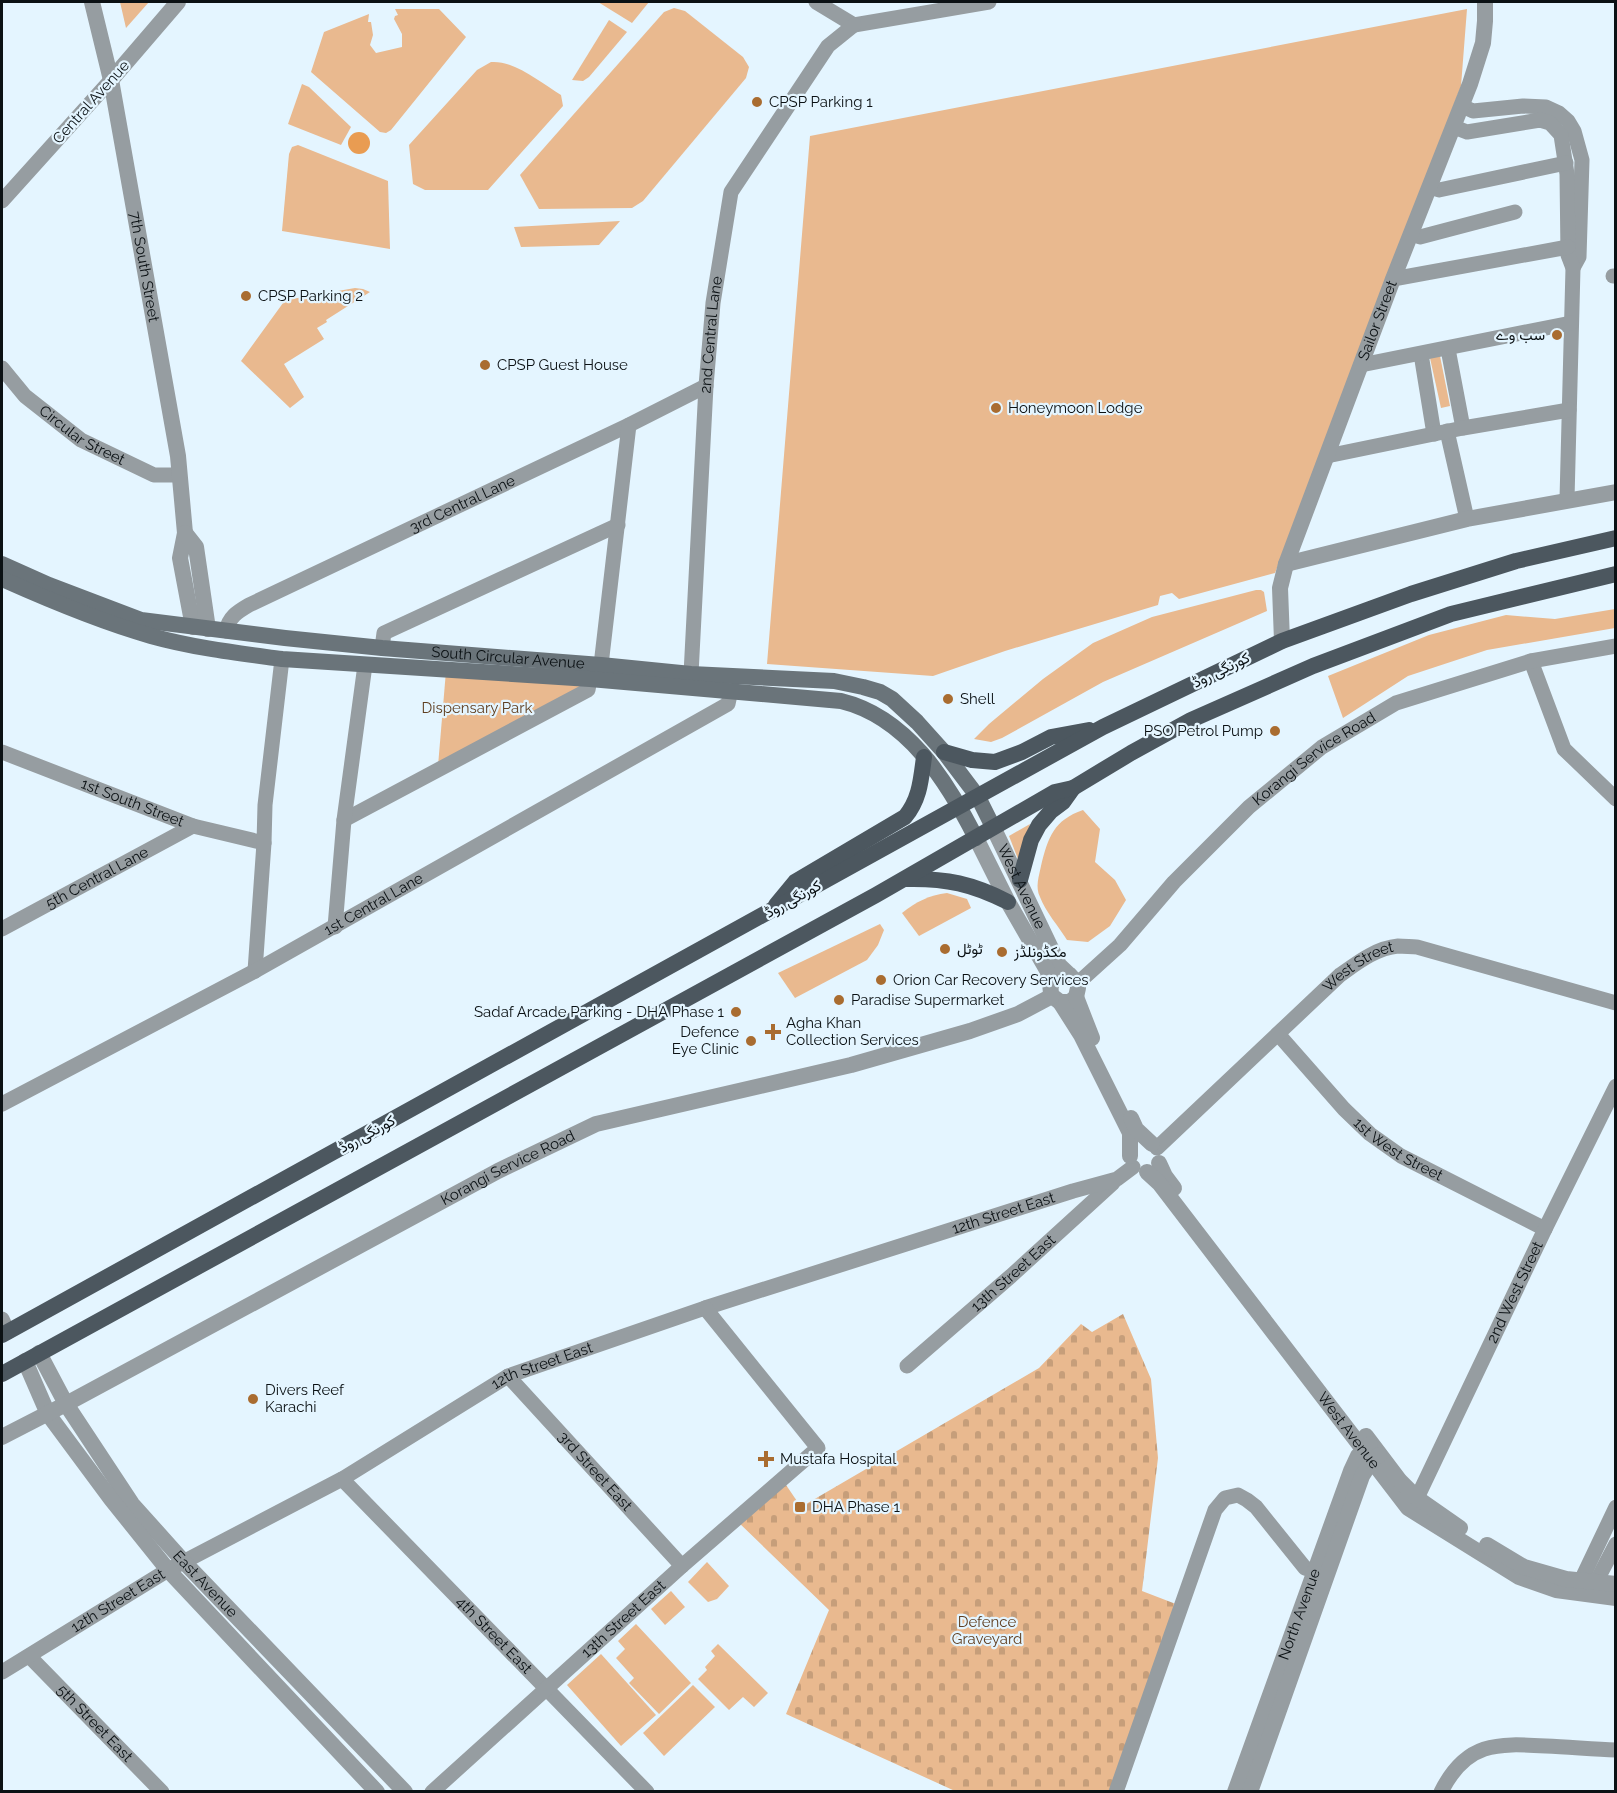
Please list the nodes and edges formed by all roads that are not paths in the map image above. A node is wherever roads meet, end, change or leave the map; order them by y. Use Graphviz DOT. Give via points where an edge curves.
graph roads {
  1 [pos="92,2"];
  2 [pos="178,2"];
  3 [pos="816,2"];
  4 [pos="989,2"];
  5 [pos="1485,2"];
  6 [pos="925,7"];
  7 [pos="854,25"];
  8 [pos="111,80"];
  9 [pos="1462,106"];
  10 [pos="1454,127"];
  11 [pos="1566,163"];
  12 [pos="1430,187"];
  13 [pos="2,201"];
  14 [pos="1515,212"];
  15 [pos="1411,234"];
  16 [pos="1568,247"];
  17 [pos="1574,268"];
  18 [pos="1393,279"];
  19 [pos="1571,323"];
  20 [pos="1448,349"];
  21 [pos="1421,354"];
  22 [pos="1361,365"];
  23 [pos="2,368"];
  24 [pos="706,386"];
  25 [pos="1569,410"];
  26 [pos="629,425"];
  27 [pos="1448,431"];
  28 [pos="1327,456"];
  29 [pos="179,475"];
  30 [pos="1616,492"];
  31 [pos="1567,499"];
  32 [pos="1467,519"];
  33 [pos="618,525"];
  34 [pos="1616,538"];
  35 [pos="2,564"];
  36 [pos="1286,564"];
  37 [pos="1616,574"];
  38 [pos="2,579"];
  39 [pos="201,628"];
  40 [pos="226,631"];
  41 [pos="1282,641"];
  42 [pos="1616,646"];
  43 [pos="382,648"];
  44 [pos="282,660"];
  45 [pos="1532,660"];
  46 [pos="365,664"];
  47 [pos="601,665"];
  48 [pos="590,679"];
  49 [pos="690,681"];
  50 [pos="730,690"];
  51 [pos="1102,727"];
  52 [pos="2,752"];
  53 [pos="944,752"];
  54 [pos="924,757"];
  55 [pos="1073,788"];
  56 [pos="978,797"];
  57 [pos="1616,799"];
  58 [pos="960,807"];
  59 [pos="344,820"];
  60 [pos="193,826"];
  61 [pos="993,827"];
  62 [pos="976,838"];
  63 [pos="264,843"];
  64 [pos="905,879"];
  65 [pos="1020,880"];
  66 [pos="1008,902"];
  67 [pos="772,911"];
  68 [pos="334,927"];
  69 [pos="2,929"];
  70 [pos="255,971"];
  71 [pos="1064,990"];
  72 [pos="1616,1003"];
  73 [pos="1278,1034"];
  74 [pos="1616,1086"];
  75 [pos="2,1104"];
  76 [pos="1146,1158"];
  77 [pos="1117,1179"];
  78 [pos="1545,1228"];
  79 [pos="705,1308"];
  80 [pos="4,1329"];
  81 [pos="32,1357"];
  82 [pos="906,1366"];
  83 [pos="2,1374"];
  84 [pos="508,1376"];
  85 [pos="66,1404"];
  86 [pos="48,1414"];
  87 [pos="2,1437"];
  88 [pos="1371,1452"];
  89 [pos="342,1479"];
  90 [pos="1417,1498"];
  91 [pos="1616,1507"];
  92 [pos="1616,1544"];
  93 [pos="184,1562"];
  94 [pos="682,1566"];
  95 [pos="168,1570"];
  96 [pos="1322,1573"];
  97 [pos="1616,1584"];
  98 [pos="1586,1588"];
  99 [pos="1616,1598"];
  100 [pos="29,1656"];
  101 [pos="2,1672"];
  102 [pos="547,1688"];
  103 [pos="1616,1750"];
  104 [pos="162,1791"];
  105 [pos="377,1791"];
  106 [pos="405,1791"];
  107 [pos="432,1791"];
  108 [pos="647,1791"];
  109 [pos="1116,1791"];
  110 [pos="1235,1791"];
  111 [pos="1250,1791"];
  112 [pos="1441,1791"];
  1 -- 8 [label="street, 7th South Street"];
  2 -- 8 [label="street, Central Avenue"];
  3 -- 7 [label="street"];
  4 -- 6 [label="street"];
  5 -- 9 [label="street, Sailor Street" via="1483,43"];
  6 -- 7 [label="street"];
  7 -- 24 [label="street, 2nd Central Lane" via="828,46 731,192 713,303"];
  8 -- 13 [label="street, Central Avenue"];
  8 -- 29 [label="street, 7th South Street"];
  9 -- 10 [label="street, Sailor Street"];
  9 -- 17 [label="street" via="1473,111 1546,107 1568,121 1582,160 1579,257"];
  10 -- 11 [label="street" via="1467,132 1540,120 1550,123 1561,135"];
  10 -- 12 [label="street, Sailor Street"];
  11 -- 12 [label="street" via="1438,190"];
  11 -- 16 [label="street"];
  12 -- 15 [label="street, Sailor Street"];
  14 -- 15 [label="street" via="1420,237"];
  15 -- 18 [label="street, Sailor Street"];
  16 -- 17 [label="street"];
  16 -- 18 [label="street"];
  17 -- 19 [label="street"];
  18 -- 22 [label="street, Sailor Street"];
  19 -- 20 [label="street"];
  19 -- 25 [label="street"];
  20 -- 21 [label="street"];
  20 -- 27 [label="street"];
  21 -- 22 [label="street"];
  21 -- 27 [label="street"];
  22 -- 28 [label="street, Sailor Street"];
  23 -- 29 [label="street, Circular Street" via="25,396 81,440 154,475"];
  24 -- 26 [label="street, 3rd Central Lane"];
  24 -- 49 [label="street, 2nd Central Lane"];
  25 -- 27 [label="street"];
  25 -- 31 [label="street"];
  26 -- 33 [label="street"];
  26 -- 40 [label="street, 3rd Central Lane" via="237,611"];
  27 -- 28 [label="street"];
  27 -- 32 [label="street"];
  28 -- 36 [label="street, Sailor Street"];
  29 -- 39 [label="street, 7th South Street" via="185,533 180,558"];
  30 -- 31 [label="street"];
  31 -- 32 [label="street"];
  32 -- 36 [label="street"];
  33 -- 43 [label="street" via="384,633"];
  33 -- 47 [label="street"];
  34 -- 41 [label="main road, کورنگی روڈ" via="1516,561"];
  35 -- 39 [label="main road, South Circular Avenue" via="141,620"];
  36 -- 41 [label="street, Sailor Street" via="1280,588"];
  37 -- 55 [label="main road" via="1450,614 1313,666 1191,720"];
  38 -- 44 [label="main road, South Circular Avenue" via="151,636"];
  39 -- 40 [label="main road, South Circular Avenue"];
  40 -- 43 [label="main road, South Circular Avenue"];
  41 -- 51 [label="main road, کورنگی روڈ"];
  42 -- 45 [label="street, Korangi Service Road"];
  43 -- 47 [label="main road, South Circular Avenue"];
  44 -- 46 [label="main road, South Circular Avenue"];
  44 -- 63 [label="street"];
  45 -- 57 [label="street" via="1564,749"];
  45 -- 71 [label="street, Korangi Service Road" via="1396,703 1322,747 1249,807 1174,882 1120,945"];
  46 -- 48 [label="main road, South Circular Avenue"];
  46 -- 59 [label="street"];
  47 -- 49 [label="main road, South Circular Avenue"];
  48 -- 49 [label="main road, South Circular Avenue"];
  48 -- 59 [label="street" via="588,690"];
  49 -- 50 [label="main road, South Circular Avenue"];
  49 -- 53 [label="main road, South Circular Avenue" via="834,681 880,692 910,714"];
  50 -- 54 [label="main road, South Circular Avenue" via="854,704 884,718"];
  50 -- 68 [label="street, 1st Central Lane" via="728,704"];
  51 -- 53 [label="main road" via="1052,737 995,762"];
  51 -- 56 [label="main road, کورنگی روڈ"];
  52 -- 60 [label="street, 1st South Street"];
  53 -- 56 [label="main road, South Circular Avenue"];
  54 -- 58 [label="main road, South Circular Avenue"];
  54 -- 67 [label="main road" via="918,796 906,817 795,882"];
  55 -- 61 [label="main road" via="1055,792"];
  55 -- 65 [label="main road" via="1039,825"];
  56 -- 58 [label="main road, کورنگی روڈ"];
  56 -- 61 [label="main road, South Circular Avenue"];
  58 -- 62 [label="main road, South Circular Avenue"];
  58 -- 67 [label="main road, کورنگی روڈ"];
  59 -- 68 [label="street"];
  60 -- 63 [label="street, 1st South Street"];
  60 -- 69 [label="street, 5th Central Lane"];
  61 -- 62 [label="main road"];
  61 -- 65 [label="street, West Avenue"];
  62 -- 64 [label="main road"];
  62 -- 66 [label="street, West Avenue"];
  63 -- 70 [label="street"];
  64 -- 66 [label="main road" via="963,883"];
  64 -- 81 [label="main road"];
  65 -- 71 [label="street, West Avenue" via="1059,964"];
  66 -- 71 [label="street, West Avenue" via="1047,970"];
  67 -- 80 [label="main road, کورنگی روڈ"];
  68 -- 70 [label="street, 1st Central Lane"];
  70 -- 75 [label="street, 1st Central Lane"];
  71 -- 76 [label="street, West Avenue" via="1088,1029"];
  71 -- 76 [label="street, West Avenue" via="1081,1035"];
  71 -- 85 [label="street, Korangi Service Road" via="1018,1014 862,1062 596,1124 498,1171"];
  72 -- 73 [label="street, West Street" via="1399,946 1361,960 1340,975"];
  73 -- 76 [label="street, West Street"];
  73 -- 78 [label="street, 1st West Street" via="1370,1134 1401,1156"];
  74 -- 78 [label="street, 2nd West Street"];
  76 -- 77 [label="street, 12th Street East"];
  76 -- 88 [label="street, West Avenue" via="1165,1176"];
  77 -- 79 [label="street, 12th Street East"];
  77 -- 82 [label="street, 13th Street East"];
  78 -- 90 [label="street, 2nd West Street"];
  79 -- 84 [label="street, 12th Street East"];
  79 -- 94 [label="street, 13th Street East" via="818,1448"];
  81 -- 83 [label="main road"];
  81 -- 85 [label="street, East Avenue"];
  81 -- 86 [label="street, East Avenue"];
  84 -- 89 [label="street, 12th Street East"];
  84 -- 94 [label="street, 3rd Street East"];
  85 -- 86 [label="street, Korangi Service Road"];
  85 -- 93 [label="street, East Avenue" via="132,1504"];
  86 -- 87 [label="street, Korangi Service Road"];
  86 -- 95 [label="street, East Avenue"];
  88 -- 90 [label="street, West Avenue"];
  88 -- 96 [label="street, North Avenue"];
  88 -- 98 [label="street, West Avenue" via="1408,1508 1519,1577 1556,1590"];
  89 -- 93 [label="street, 12th Street East"];
  89 -- 102 [label="street, 4th Street East"];
  90 -- 98 [label="street, West Avenue" via="1524,1567"];
  91 -- 98 [label="street"];
  92 -- 98 [label="street"];
  93 -- 95 [label="street, 12th Street East"];
  93 -- 106 [label="street, East Avenue"];
  94 -- 102 [label="street, 13th Street East"];
  95 -- 100 [label="street, 12th Street East"];
  95 -- 105 [label="street, East Avenue"];
  96 -- 109 [label="street" via="1305,1568 1247,1500 1238,1495 1225,1498 1215,1510"];
  96 -- 110 [label="street, North Avenue"];
  96 -- 111 [label="street, North Avenue"];
  97 -- 98 [label="street, West Avenue"];
  98 -- 99 [label="street, West Avenue"];
  100 -- 101 [label="street, 12th Street East"];
  100 -- 104 [label="street, 5th Street East"];
  102 -- 107 [label="street, 13th Street East"];
  102 -- 108 [label="street, 4th Street East"];
  103 -- 112 [label="street" via="1509,1743 1491,1746 1460,1764"];
}
